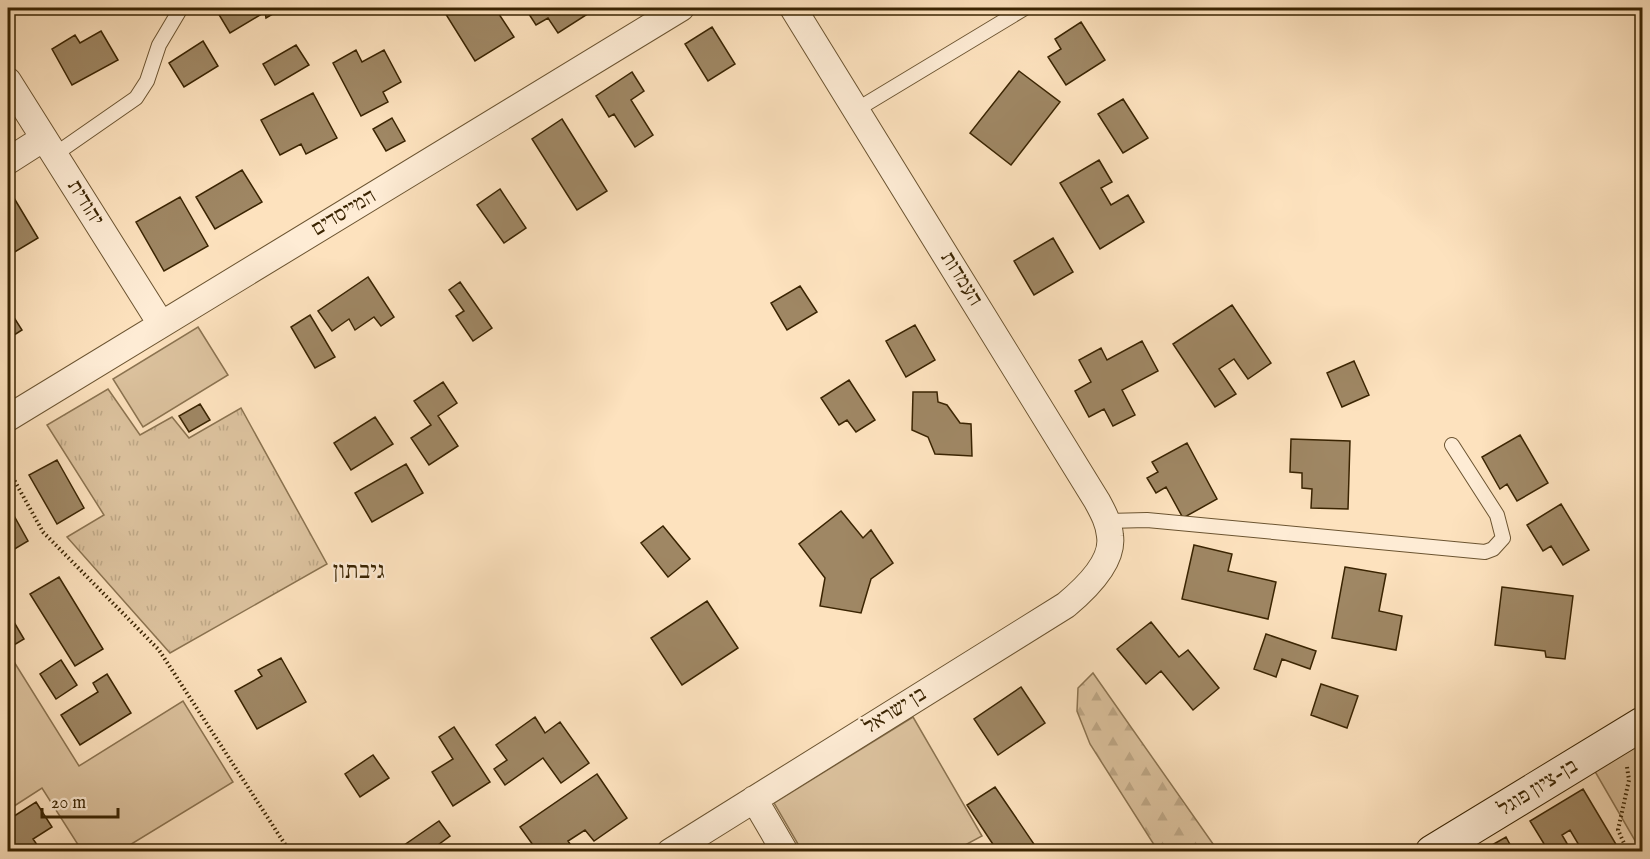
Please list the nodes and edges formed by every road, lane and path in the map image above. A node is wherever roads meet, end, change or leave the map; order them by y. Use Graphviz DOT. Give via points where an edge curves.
graph roads {
  1 [pos="181,8"];
  2 [pos="681,8"];
  3 [pos="793,8"];
  4 [pos="1025,8"];
  5 [pos="8,81"];
  6 [pos="856,110"];
  7 [pos="49,146"];
  8 [pos="8,161"];
  9 [pos="161,324"];
  10 [pos="8,418"];
  11 [pos="1452,445"];
  12 [pos="8,469"];
  13 [pos="1107,521"];
  14 [pos="1107,556"];
  15 [pos="1632,730"];
  16 [pos="754,799"];
  17 [pos="290,852"];
  18 [pos="670,852"];
  19 [pos="785,852"];
  20 [pos="1432,852"];
  21 [pos="1628,852"];
  1 -- 7 [label="lane" via="159,45 147,81 136,98"];
  2 -- 9 [label="street, המייסדים"];
  3 -- 6 [label="street, העמדות"];
  4 -- 6 [label="lane"];
  5 -- 7 [label="street, יהודית"];
  6 -- 13 [label="street, העמדות"];
  7 -- 8 [label="street"];
  7 -- 9 [label="street, יהודית"];
  9 -- 10 [label="street, המייסדים"];
  11 -- 13 [label="lane" via="1501,527 1503,538 1485,552 1147,520"];
  12 -- 17 [label="path" via="43,532 159,650"];
  13 -- 14 [label="street, העמדות" via="1111,539"];
  14 -- 16 [label="street, בן ישראל" via="1087,588 1066,605"];
  15 -- 20 [label="street, בן-ציון פוגל"];
  15 -- 21 [label="path" via="1629,780 1618,830"];
  16 -- 18 [label="street, בן ישראל"];
  16 -- 19 [label="street"];
}
